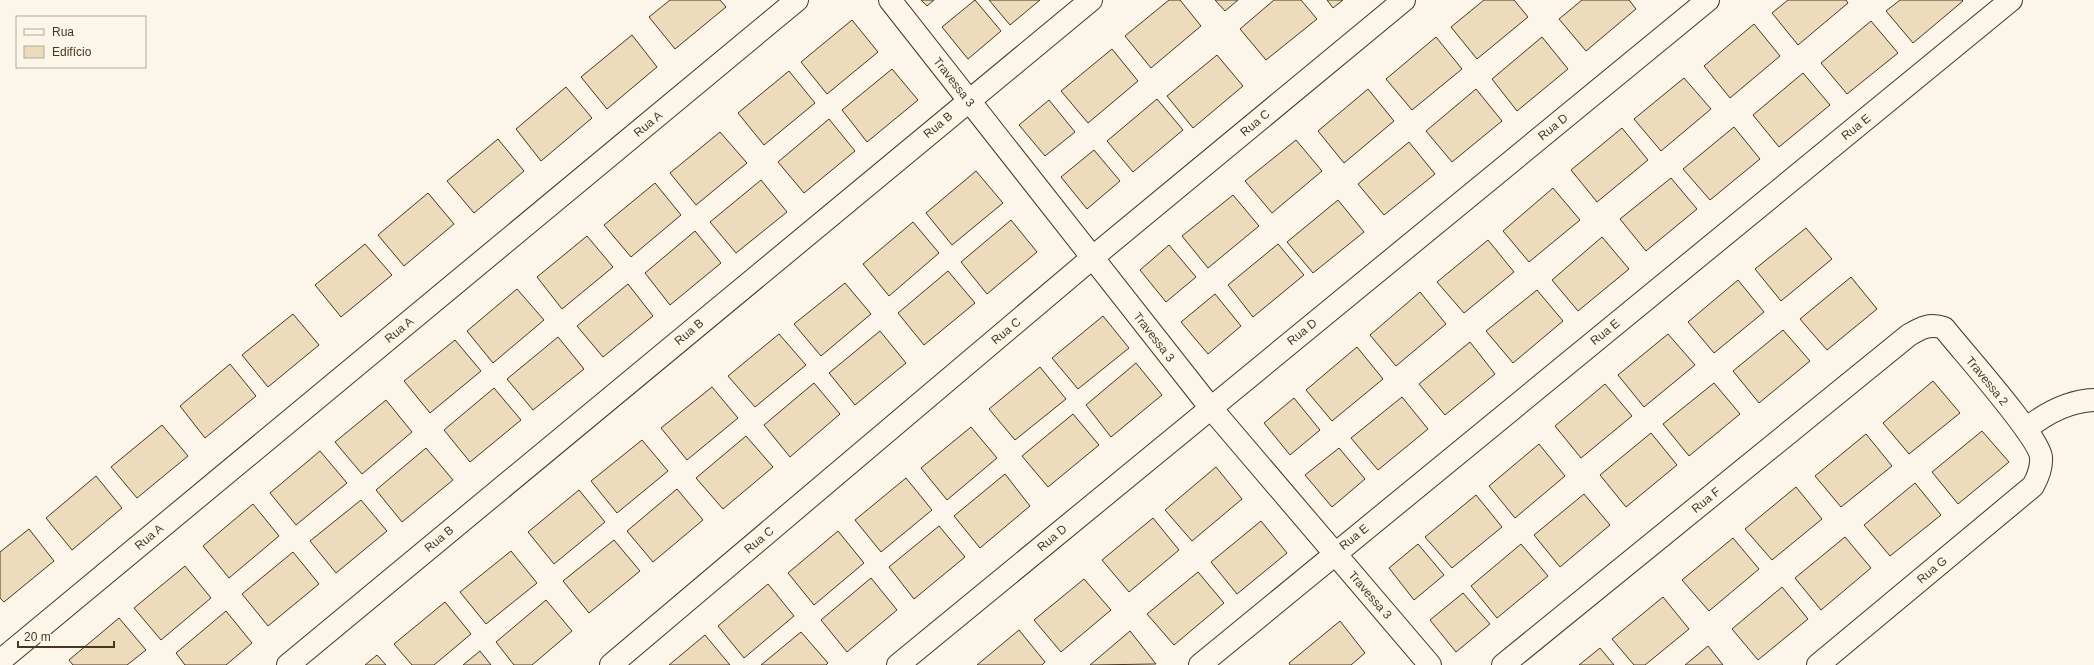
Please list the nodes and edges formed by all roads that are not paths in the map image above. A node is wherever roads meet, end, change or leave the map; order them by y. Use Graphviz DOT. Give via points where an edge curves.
graph roads {
  1 [pos="798,0"];
  2 [pos="890,0"];
  3 [pos="1091,0"];
  4 [pos="1404,0"];
  5 [pos="1708,0"];
  6 [pos="2011,0"];
  7 [pos="968,100"];
  8 [pos="1092,258"];
  9 [pos="1909,335"];
  10 [pos="2094,400"];
  11 [pos="1210,407"];
  12 [pos="2026,429"];
  13 [pos="2041,471"];
  14 [pos="1334,553"];
  15 [pos="0,660"];
  16 [pos="288,665"];
  17 [pos="611,665"];
  18 [pos="898,665"];
  19 [pos="1200,665"];
  20 [pos="1430,665"];
  21 [pos="1503,665"];
  22 [pos="1818,665"];
  1 -- 15 [label="street, Rua A"];
  2 -- 7 [label="street, Travessa 3"];
  3 -- 7 [label="street, Rua B"];
  4 -- 8 [label="street, Rua C"];
  5 -- 11 [label="street, Rua D"];
  6 -- 14 [label="street, Rua E"];
  7 -- 8 [label="street, Travessa 3"];
  7 -- 16 [label="street, Rua B"];
  8 -- 11 [label="street, Travessa 3"];
  8 -- 17 [label="street, Rua C"];
  9 -- 12 [label="street, Travessa 2" via="1923,327 1936,325 1944,328"];
  9 -- 21 [label="street, Rua F"];
  10 -- 12 [label="street" via="2060,408 2043,416"];
  11 -- 14 [label="street, Travessa 3"];
  11 -- 18 [label="street, Rua D"];
  12 -- 13 [label="street, Travessa 2" via="2041,456"];
  13 -- 22 [label="street, Rua G" via="2034,486"];
  14 -- 19 [label="street, Rua E"];
  14 -- 20 [label="street, Travessa 3"];
}
